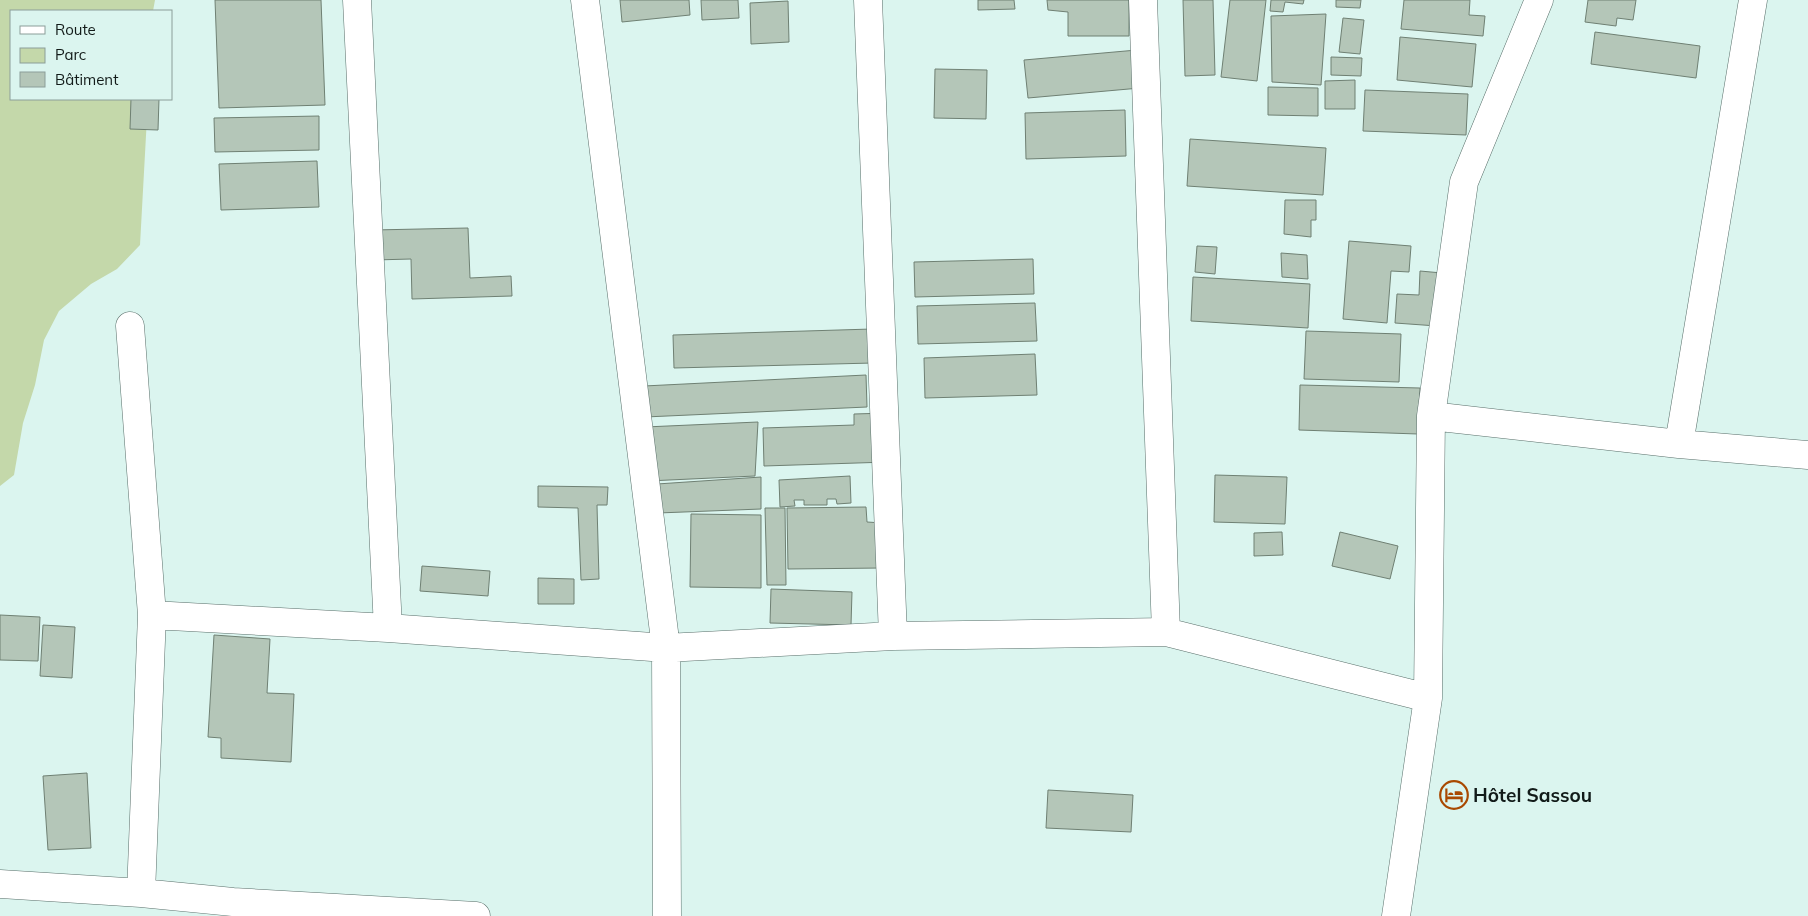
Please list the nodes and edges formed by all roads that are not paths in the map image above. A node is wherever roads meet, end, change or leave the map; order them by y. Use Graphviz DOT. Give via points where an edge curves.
graph roads {
  1 [pos="358,0"];
  2 [pos="585,0"];
  3 [pos="868,0"];
  4 [pos="1143,0"];
  5 [pos="1539,0"];
  6 [pos="1753,0"];
  7 [pos="130,326"];
  8 [pos="1431,416"];
  9 [pos="1679,444"];
  10 [pos="1808,456"];
  11 [pos="152,615"];
  12 [pos="388,628"];
  13 [pos="1166,632"];
  14 [pos="893,636"];
  15 [pos="666,648"];
  16 [pos="1428,698"];
  17 [pos="0,884"];
  18 [pos="141,893"];
  19 [pos="476,916"];
  20 [pos="667,916"];
  21 [pos="1396,916"];
  1 -- 12 [label="street"];
  2 -- 15 [label="street"];
  3 -- 14 [label="street"];
  4 -- 13 [label="street"];
  5 -- 8 [label="street" via="1464,182"];
  6 -- 9 [label="street"];
  7 -- 11 [label="street"];
  8 -- 9 [label="street"];
  8 -- 16 [label="street"];
  9 -- 10 [label="street"];
  11 -- 12 [label="street"];
  11 -- 18 [label="street"];
  12 -- 15 [label="street"];
  13 -- 14 [label="street"];
  13 -- 16 [label="street"];
  14 -- 15 [label="street"];
  15 -- 20 [label="street"];
  16 -- 21 [label="street"];
  17 -- 18 [label="street"];
  18 -- 19 [label="street" via="233,902"];
}
